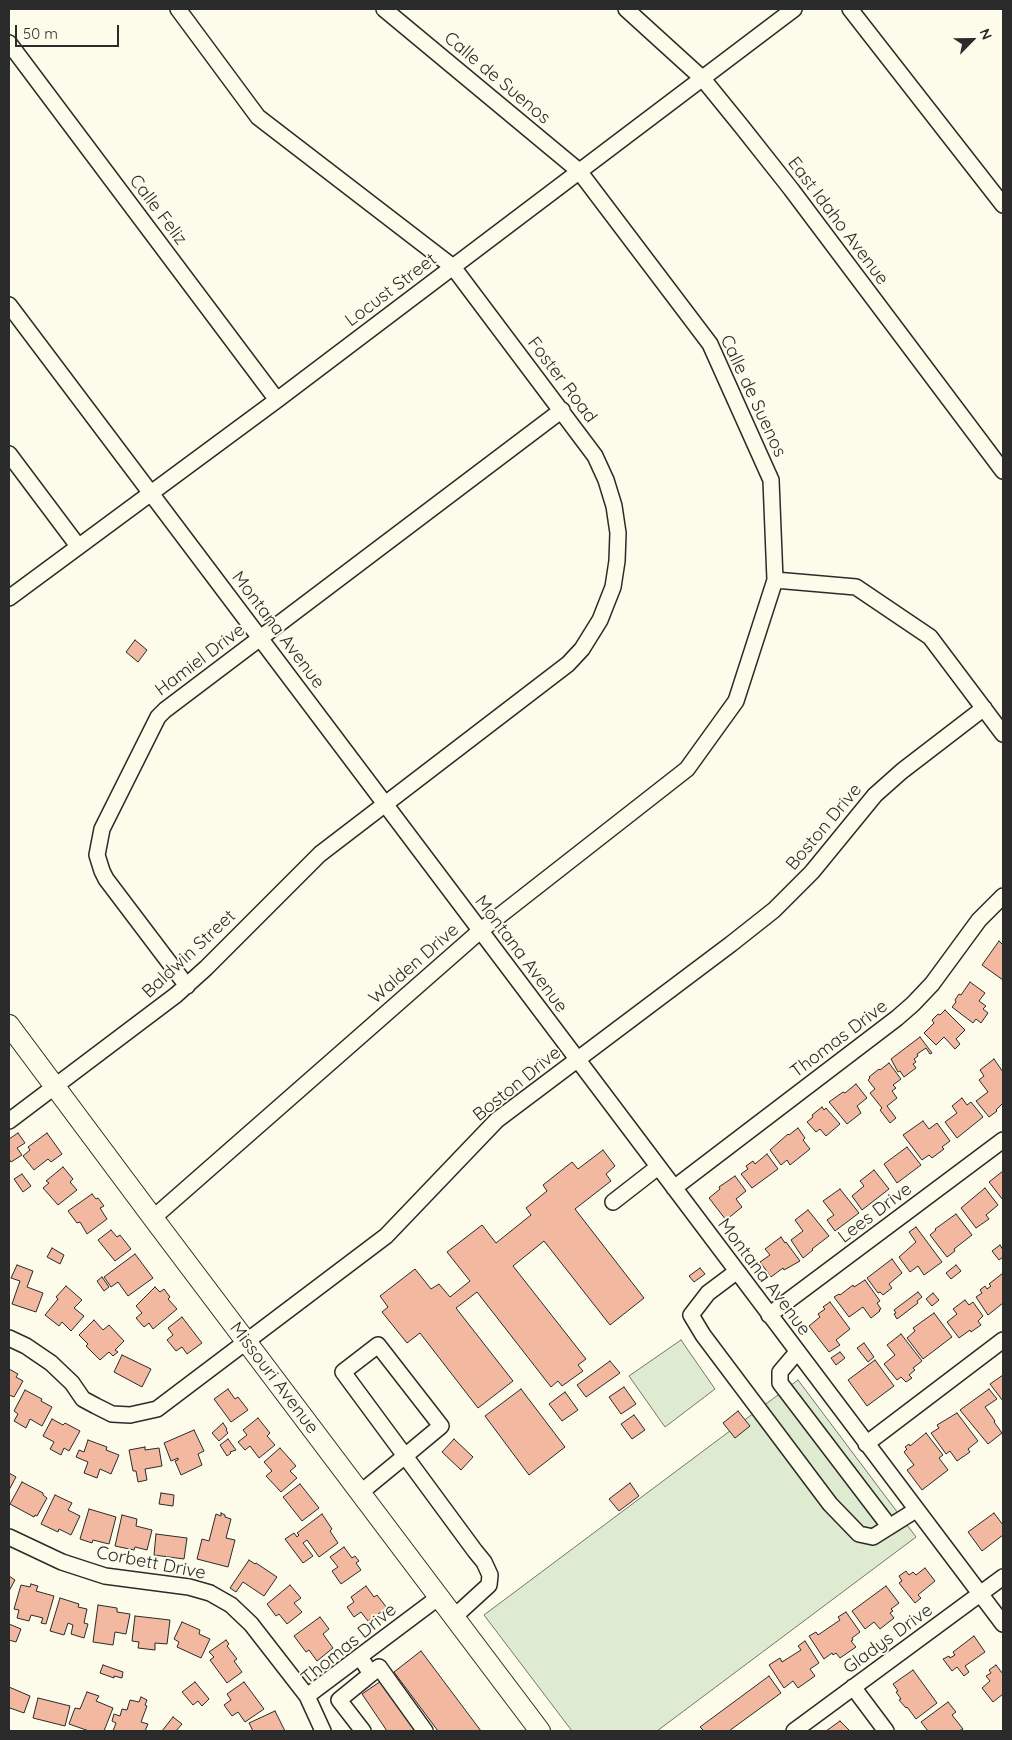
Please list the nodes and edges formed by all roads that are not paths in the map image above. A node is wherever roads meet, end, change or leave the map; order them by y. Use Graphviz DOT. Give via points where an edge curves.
graph roads {
  1 [pos="178,9"];
  2 [pos="384,9"];
  3 [pos="626,9"];
  4 [pos="794,9"];
  5 [pos="850,9"];
  6 [pos="9,43"];
  7 [pos="703,79"];
  8 [pos="580,171"];
  9 [pos="1003,205"];
  10 [pos="453,267"];
  11 [pos="9,306"];
  12 [pos="277,400"];
  13 [pos="562,410"];
  14 [pos="9,454"];
  15 [pos="1003,471"];
  16 [pos="151,493"];
  17 [pos="78,546"];
  18 [pos="775,580"];
  19 [pos="9,598"];
  20 [pos="260,638"];
  21 [pos="984,708"];
  22 [pos="1003,734"];
  23 [pos="385,804"];
  24 [pos="1003,896"];
  25 [pos="480,931"];
  26 [pos="187,986"];
  27 [pos="9,1025"];
  28 [pos="577,1059"];
  29 [pos="55,1087"];
  30 [pos="9,1121"];
  31 [pos="1003,1140"];
  32 [pos="658,1167"];
  33 [pos="674,1188"];
  34 [pos="613,1202"];
  35 [pos="152,1218"];
  36 [pos="736,1272"];
  37 [pos="769,1315"];
  38 [pos="9,1338"];
  39 [pos="1003,1340"];
  40 [pos="246,1341"];
  41 [pos="797,1352"];
  42 [pos="866,1444"];
  43 [pos="405,1456"];
  44 [pos="360,1493"];
  45 [pos="916,1510"];
  46 [pos="889,1526"];
  47 [pos="9,1537"];
  48 [pos="1003,1577"];
  49 [pos="980,1594"];
  50 [pos="439,1598"];
  51 [pos="454,1618"];
  52 [pos="1003,1624"];
  53 [pos="360,1657"];
  54 [pos="371,1674"];
  55 [pos="854,1687"];
  56 [pos="308,1696"];
  57 [pos="323,1731"];
  58 [pos="363,1731"];
  59 [pos="425,1731"];
  60 [pos="540,1731"];
  61 [pos="794,1731"];
  62 [pos="886,1731"];
  1 -- 10 [label="street, Foster Road" via="258,117"];
  2 -- 8 [label="street, Calle de Suenos"];
  3 -- 7 [label="street, East Idaho Avenue"];
  4 -- 7 [label="street, Locust Street"];
  5 -- 9 [label="street"];
  6 -- 12 [label="street, Calle Feliz"];
  7 -- 8 [label="street, Locust Street"];
  7 -- 15 [label="street, East Idaho Avenue" via="792,189"];
  8 -- 10 [label="street, Locust Street"];
  8 -- 18 [label="street, Calle de Suenos" via="710,344 771,480"];
  10 -- 12 [label="street, Locust Street"];
  10 -- 13 [label="street, Foster Road"];
  11 -- 16 [label="street, Montana Avenue"];
  12 -- 16 [label="street, Locust Street"];
  13 -- 20 [label="street, Hamiel Drive"];
  13 -- 23 [label="street, Foster Road" via="595,456 614,506 618,554 613,587 605,609 588,640 568,664"];
  14 -- 17 [label="street"];
  16 -- 17 [label="street, Locust Street"];
  16 -- 20 [label="street, Montana Avenue"];
  17 -- 19 [label="street, Locust Street"];
  18 -- 21 [label="street" via="856,587 930,637"];
  18 -- 25 [label="street, Walden Drive" via="736,702 687,769"];
  20 -- 23 [label="street, Montana Avenue"];
  20 -- 26 [label="street, Hamiel Drive" via="158,717 99,838 97,855 102,871"];
  21 -- 22 [label="street"];
  21 -- 28 [label="street, Boston Drive" via="876,795 812,872 774,910"];
  23 -- 25 [label="street, Montana Avenue"];
  23 -- 26 [label="street, Baldwin Street" via="315,858"];
  24 -- 33 [label="street, Thomas Drive" via="979,920 932,984 913,1004"];
  25 -- 28 [label="street, Montana Avenue"];
  25 -- 35 [label="street, Walden Drive"];
  26 -- 29 [label="street, Baldwin Street"];
  27 -- 29 [label="main road, Missouri Avenue"];
  28 -- 32 [label="street, Montana Avenue"];
  28 -- 40 [label="street, Boston Drive" via="497,1120 386,1236"];
  29 -- 30 [label="street, Baldwin Street"];
  29 -- 35 [label="main road, Missouri Avenue"];
  31 -- 37 [label="street, Lees Drive"];
  32 -- 33 [label="street, Montana Avenue"];
  32 -- 34 [label="street"];
  33 -- 36 [label="street, Montana Avenue"];
  35 -- 40 [label="main road, Missouri Avenue"];
  36 -- 37 [label="street, Montana Avenue"];
  36 -- 46 [label="street" via="708,1293 691,1315 830,1504 860,1534 873,1537"];
  37 -- 41 [label="street, Montana Avenue"];
  38 -- 40 [label="street, Boston Drive" via="51,1363 83,1398 112,1414 130,1415 157,1409"];
  39 -- 42 [label="street"];
  40 -- 44 [label="main road, Missouri Avenue"];
  41 -- 42 [label="street, Montana Avenue"];
  41 -- 46 [label="street" via="780,1372 780,1383"];
  42 -- 45 [label="street, Montana Avenue"];
  43 -- 43 [label="street" via="441,1426 378,1345 343,1372"];
  43 -- 44 [label="street"];
  43 -- 51 [label="street" via="484,1562 490,1575 489,1585"];
  44 -- 50 [label="main road, Missouri Avenue"];
  45 -- 46 [label="street"];
  45 -- 49 [label="street, Montana Avenue"];
  47 -- 56 [label="street, Corbett Drive" via="62,1562 105,1576 189,1587 210,1593 231,1605 251,1624"];
  48 -- 49 [label="street, Gladys Drive"];
  49 -- 52 [label="street, Montana Avenue"];
  49 -- 55 [label="street, Gladys Drive"];
  50 -- 51 [label="main road, Missouri Avenue"];
  50 -- 53 [label="street, Thomas Drive"];
  51 -- 60 [label="main road, Missouri Avenue"];
  53 -- 54 [label="street"];
  53 -- 56 [label="street, Thomas Drive"];
  54 -- 58 [label="street" via="339,1700"];
  54 -- 59 [label="street" via="379,1667"];
  55 -- 61 [label="street, Gladys Drive"];
  55 -- 62 [label="street"];
  56 -- 57 [label="street, Thomas Drive"];
}
